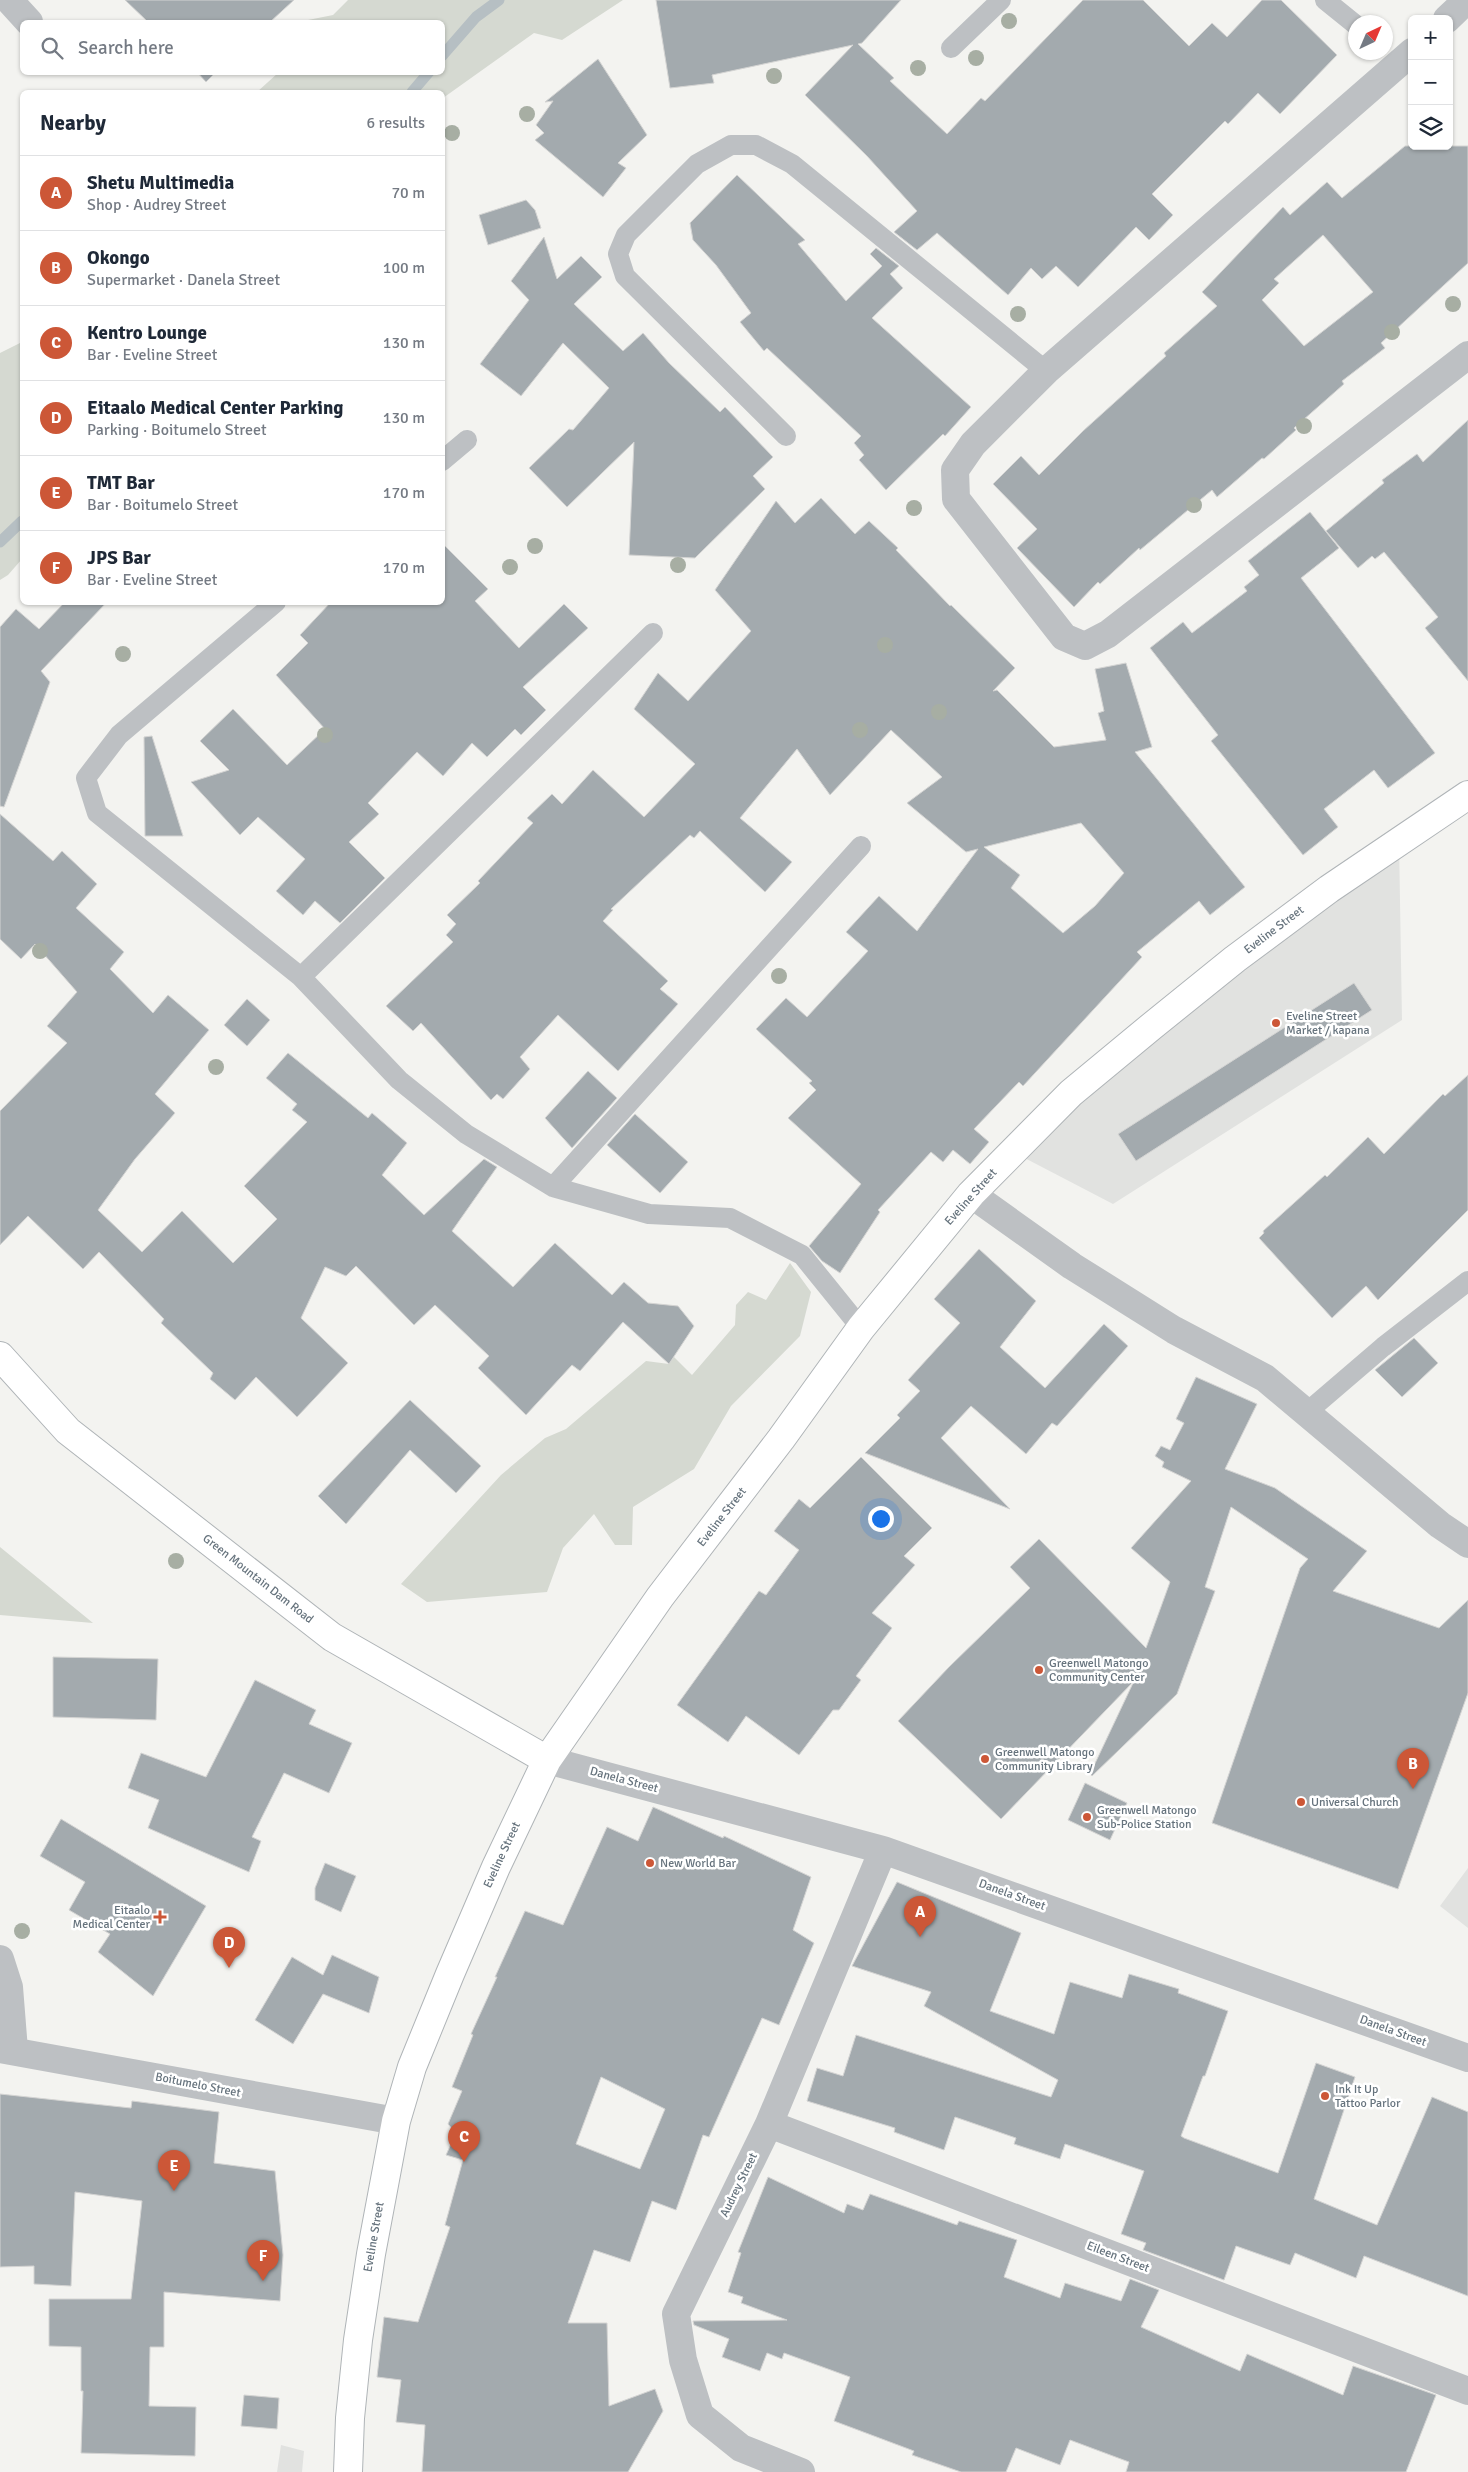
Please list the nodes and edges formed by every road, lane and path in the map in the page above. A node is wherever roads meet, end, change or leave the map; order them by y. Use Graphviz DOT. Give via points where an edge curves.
graph roads {
  1 [pos="9,0"];
  2 [pos="1000,0"];
  3 [pos="1325,0"];
  4 [pos="1467,0"];
  5 [pos="1451,15"];
  6 [pos="1348,19"];
  7 [pos="26,20"];
  8 [pos="951,48"];
  9 [pos="1399,55"];
  10 [pos="1468,355"];
  11 [pos="1046,371"];
  12 [pos="786,436"];
  13 [pos="467,440"];
  14 [pos="445,458"];
  15 [pos="272,605"];
  16 [pos="653,633"];
  17 [pos="1468,795"];
  18 [pos="861,846"];
  19 [pos="300,977"];
  20 [pos="553,1187"];
  21 [pos="971,1194"];
  22 [pos="1468,1280"];
  23 [pos="861,1328"];
  24 [pos="0,1356"];
  25 [pos="1306,1413"];
  26 [pos="1468,1544"];
  27 [pos="547,1760"];
  28 [pos="884,1850"];
  29 [pos="0,1959"];
  30 [pos="7,2050"];
  31 [pos="1468,2058"];
  32 [pos="396,2122"];
  33 [pos="769,2124"];
  34 [pos="1468,2391"];
  35 [pos="348,2472"];
  36 [pos="801,2472"];
  1 -- 7 [label="street"];
  2 -- 8 [label="lane"];
  3 -- 6 [label="lane"];
  4 -- 5 [label="street"];
  9 -- 11 [label="street"];
  10 -- 11 [label="street" via="1108,634 1085,646 1064,637 956,499 955,470 972,444"];
  11 -- 12 [label="lane" via="792,164 756,145 731,145 698,164 626,235 618,254 626,276"];
  13 -- 14 [label="lane"];
  15 -- 19 [label="lane" via="119,735 86,778 97,813"];
  16 -- 19 [label="lane"];
  17 -- 21 [label="street, Eveline Street" via="1329,889 1152,1026 1072,1093"];
  18 -- 20 [label="lane"];
  19 -- 20 [label="lane" via="399,1080 466,1134"];
  20 -- 23 [label="lane" via="649,1214 730,1218 802,1255"];
  21 -- 23 [label="street, Eveline Street"];
  21 -- 25 [label="street" via="1072,1266 1174,1330 1266,1378"];
  22 -- 25 [label="lane"];
  23 -- 27 [label="street, Eveline Street" via="660,1597"];
  24 -- 27 [label="street, Green Mountain Dam Road" via="68,1431 332,1637"];
  25 -- 26 [label="street" via="1440,1525"];
  27 -- 28 [label="street, Danela Street"];
  27 -- 32 [label="street, Eveline Street" via="450,1974 412,2068"];
  28 -- 31 [label="street, Danela Street"];
  28 -- 33 [label="street, Audrey Street"];
  29 -- 30 [label="street" via="8,1987"];
  30 -- 32 [label="street, Boitumelo Street"];
  32 -- 35 [label="street, Eveline Street" via="370,2254 358,2340"];
  33 -- 34 [label="street, Eileen Street"];
  33 -- 36 [label="street, Audrey Street" via="676,2314 683,2360 700,2415 741,2448"];
}
